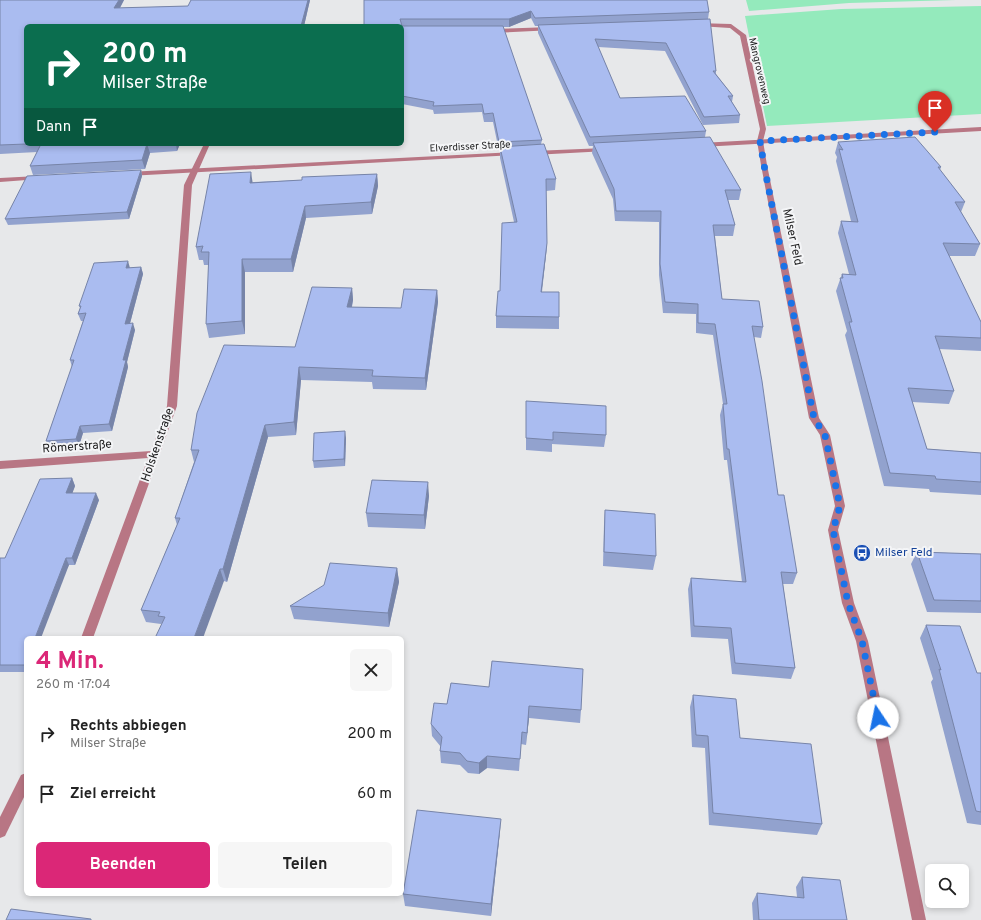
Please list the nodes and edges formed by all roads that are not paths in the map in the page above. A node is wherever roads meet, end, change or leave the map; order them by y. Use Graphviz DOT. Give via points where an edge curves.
graph roads {
  1 [pos="693,24"];
  2 [pos="560,29"];
  3 [pos="483,31"];
  4 [pos="981,129"];
  5 [pos="765,141"];
  6 [pos="694,145"];
  7 [pos="206,146"];
  8 [pos="617,149"];
  9 [pos="194,171"];
  10 [pos="116,175"];
  11 [pos="46,178"];
  12 [pos="0,180"];
  13 [pos="155,454"];
  14 [pos="0,465"];
  15 [pos="88,636"];
  16 [pos="24,782"];
  17 [pos="0,831"];
  18 [pos="918,920"];
  1 -- 5 [label="street, Mangrovenweg" via="732,26 743,35"];
  2 -- 3 [label="street"];
  4 -- 5 [label="street"];
  5 -- 6 [label="street"];
  5 -- 18 [label="street, Milser Feld" via="764,165 814,418 825,435 840,506 833,530 834,537 848,603 862,641"];
  7 -- 9 [label="street"];
  8 -- 9 [label="street, Elverdisser Straße"];
  9 -- 10 [label="street, Elverdisser Straße"];
  9 -- 13 [label="street, Holskenstraße" via="188,185 172,406"];
  11 -- 12 [label="street"];
  13 -- 14 [label="street, Römerstraße"];
  13 -- 15 [label="street, Holskenstraße"];
  16 -- 17 [label="street"];
}
